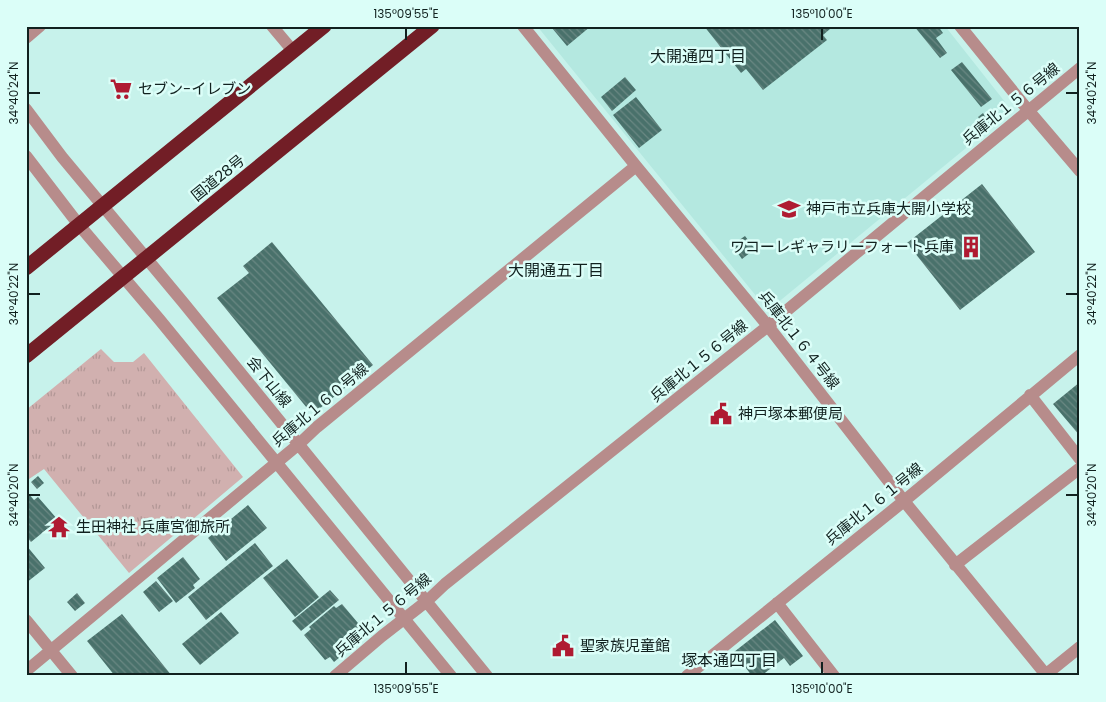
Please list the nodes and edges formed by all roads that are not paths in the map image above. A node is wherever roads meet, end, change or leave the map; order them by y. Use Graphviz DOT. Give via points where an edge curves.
graph roads {
  1 [pos="40,26"];
  2 [pos="272,26"];
  3 [pos="324,26"];
  4 [pos="432,26"];
  5 [pos="523,26"];
  6 [pos="960,26"];
  7 [pos="26,38"];
  8 [pos="293,51"];
  9 [pos="1080,68"];
  10 [pos="26,109"];
  11 [pos="1028,110"];
  12 [pos="26,156"];
  13 [pos="636,166"];
  14 [pos="1080,171"];
  15 [pos="103,206"];
  16 [pos="79,225"];
  17 [pos="147,258"];
  18 [pos="26,268"];
  19 [pos="123,278"];
  20 [pos="768,326"];
  21 [pos="1080,354"];
  22 [pos="26,356"];
  23 [pos="1030,395"];
  24 [pos="299,444"];
  25 [pos="1080,459"];
  26 [pos="277,462"];
  27 [pos="1080,468"];
  28 [pos="904,501"];
  29 [pos="955,565"];
  30 [pos="427,601"];
  31 [pos="777,603"];
  32 [pos="404,618"];
  33 [pos="26,620"];
  34 [pos="1080,647"];
  35 [pos="51,650"];
  36 [pos="26,670"];
  37 [pos="1045,675"];
  38 [pos="72,676"];
  39 [pos="335,676"];
  40 [pos="451,676"];
  41 [pos="487,676"];
  42 [pos="687,676"];
  43 [pos="834,676"];
  1 -- 7 [label="street"];
  2 -- 8 [label="street"];
  3 -- 8 [label="highway"];
  4 -- 17 [label="highway, 国道28号"];
  5 -- 13 [label="street, 兵庫北１６４号線"];
  6 -- 11 [label="street"];
  8 -- 15 [label="highway"];
  9 -- 11 [label="street, 兵庫北１５６号線"];
  10 -- 15 [label="street, 会下山線"];
  11 -- 14 [label="street"];
  11 -- 20 [label="street, 兵庫北１５６号線"];
  12 -- 16 [label="street"];
  13 -- 20 [label="street, 兵庫北１６４号線"];
  13 -- 24 [label="street, 兵庫北１６０号線"];
  15 -- 16 [label="highway"];
  15 -- 17 [label="street, 会下山線"];
  16 -- 18 [label="highway"];
  16 -- 19 [label="street"];
  17 -- 19 [label="highway, 国道28号"];
  17 -- 24 [label="street, 会下山線"];
  19 -- 22 [label="highway, 国道28号"];
  19 -- 26 [label="street"];
  20 -- 28 [label="street, 兵庫北１６４号線"];
  20 -- 30 [label="street, 兵庫北１５６号線"];
  21 -- 23 [label="street, 兵庫北１６１号線"];
  23 -- 25 [label="street"];
  23 -- 28 [label="street, 兵庫北１６１号線"];
  24 -- 26 [label="street, 兵庫北１６０号線"];
  24 -- 30 [label="street, 会下山線"];
  26 -- 32 [label="street"];
  26 -- 35 [label="street, 兵庫北１６０号線"];
  27 -- 29 [label="street"];
  28 -- 29 [label="street, 兵庫北１６４号線"];
  28 -- 31 [label="street, 兵庫北１６１号線"];
  29 -- 37 [label="street, 兵庫北１６４号線"];
  30 -- 32 [label="street, 兵庫北１５６号線"];
  30 -- 41 [label="street, 会下山線"];
  31 -- 42 [label="street, 兵庫北１６１号線"];
  31 -- 43 [label="street"];
  32 -- 39 [label="street, 兵庫北１５６号線"];
  32 -- 40 [label="street"];
  33 -- 35 [label="street"];
  34 -- 37 [label="street"];
  35 -- 36 [label="street, 兵庫北１６０号線"];
  35 -- 38 [label="street"];
}
